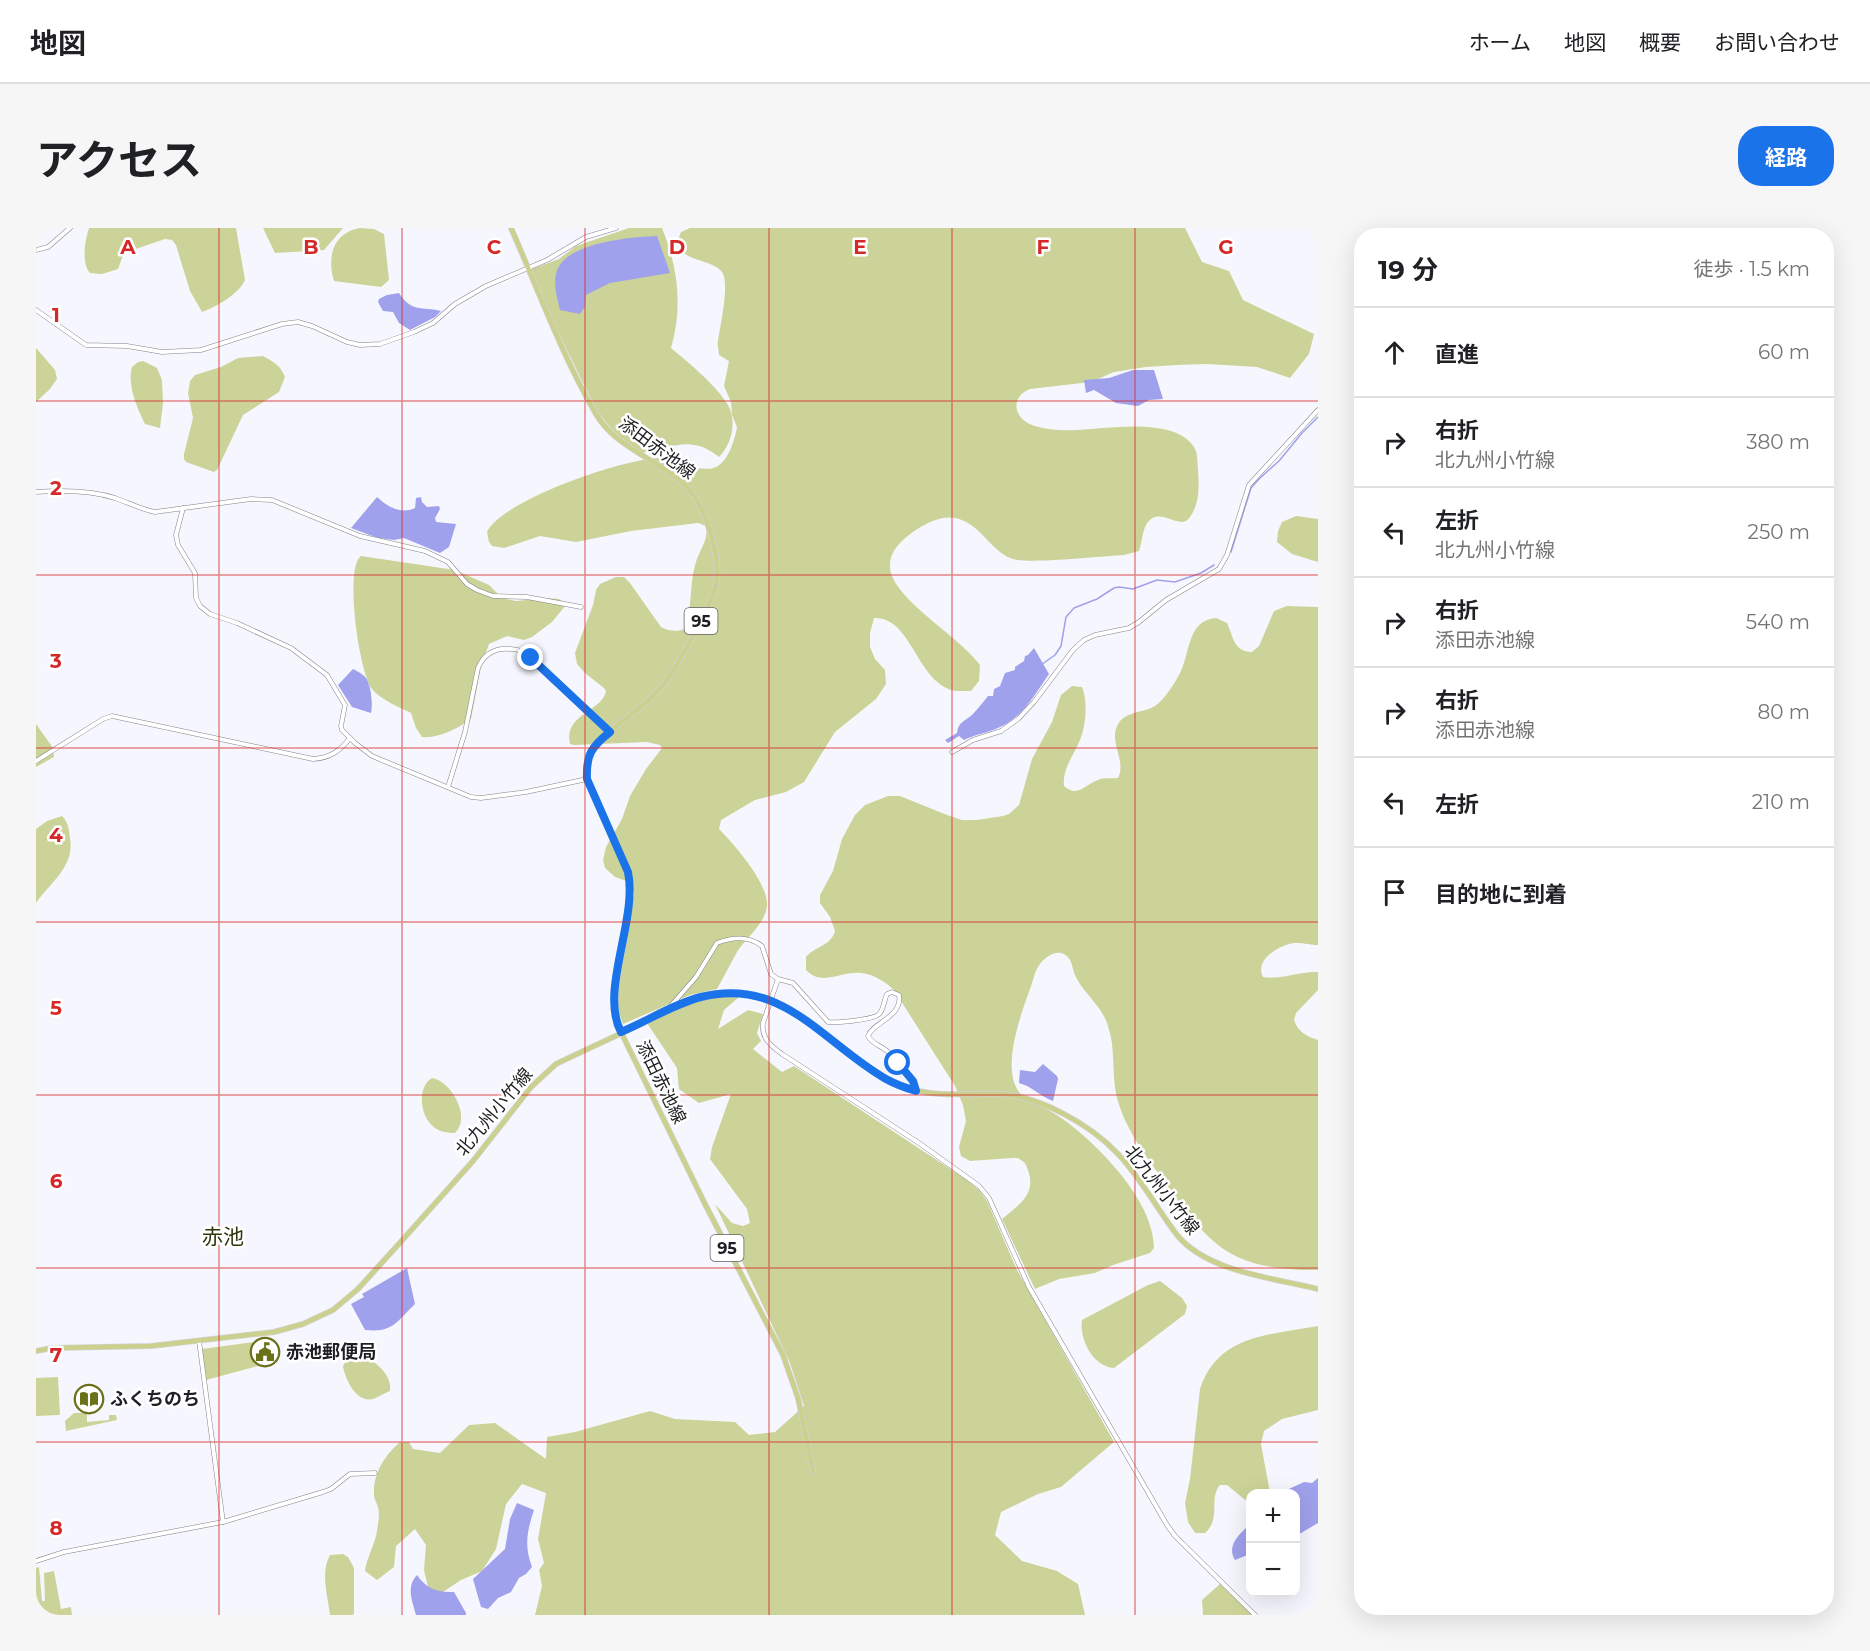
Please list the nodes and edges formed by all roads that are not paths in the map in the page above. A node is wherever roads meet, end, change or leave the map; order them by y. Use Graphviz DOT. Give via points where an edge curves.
graph roads {
  1 [pos="70,228"];
  2 [pos="511,228"];
  3 [pos="616,228"];
  4 [pos="36,250"];
  5 [pos="529,269"];
  6 [pos="36,310"];
  7 [pos="1318,410"];
  8 [pos="36,492"];
  9 [pos="183,508"];
  10 [pos="581,607"];
  11 [pos="610,732"];
  12 [pos="350,738"];
  13 [pos="952,752"];
  14 [pos="36,761"];
  15 [pos="587,779"];
  16 [pos="448,787"];
  17 [pos="778,979"];
  18 [pos="771,1001"];
  19 [pos="669,1008"];
  20 [pos="621,1032"];
  21 [pos="916,1091"];
  22 [pos="1318,1289"];
  23 [pos="199,1341"];
  24 [pos="36,1351"];
  25 [pos="813,1471"];
  26 [pos="375,1473"];
  27 [pos="223,1522"];
  28 [pos="36,1561"];
  29 [pos="1255,1615"];
  1 -- 4 [label="street" via="48,247"];
  2 -- 5 [label="main road, 添田赤池線 / 95"];
  3 -- 5 [label="street" via="586,237"];
  5 -- 6 [label="street" via="467,296 424,328 394,340 360,345 298,322 201,350 162,352 86,345"];
  5 -- 11 [label="main road, 添田赤池線 / 95" via="597,416 624,444 692,492 718,564 715,589 678,664 652,697"];
  7 -- 13 [label="street" via="1249,485 1219,569 1166,600 1134,625 1084,640 1018,719 1001,731"];
  8 -- 9 [label="street" via="65,490 111,497 155,512"];
  9 -- 10 [label="street" via="272,500 360,536 425,551 448,562 467,584 493,596 527,597"];
  9 -- 12 [label="street" via="176,535 195,573 200,606 210,615 291,648 327,675 344,700 341,726"];
  11 -- 15 [label="main road, 添田赤池線 / 95" via="589,754"];
  11 -- 16 [label="street" via="522,651 495,650 488,653 478,668 465,732"];
  12 -- 14 [label="street" via="332,755 314,759 112,716"];
  12 -- 16 [label="street" via="372,756"];
  15 -- 16 [label="street" via="481,798"];
  15 -- 20 [label="main road, 添田赤池線 / 95" via="631,886 615,989 615,1011"];
  17 -- 18 [label="street"];
  17 -- 19 [label="street" via="769,971 759,943 737,938 724,940 713,948 696,977"];
  17 -- 21 [label="street" via="793,983 832,1023 876,1017 887,994 899,994 899,1003 889,1017 868,1035 870,1041 898,1063"];
  18 -- 19 [label="main road, 北九州小竹線" via="723,993"];
  18 -- 21 [label="main road, 北九州小竹線" via="803,1017 880,1076"];
  18 -- 29 [label="street" via="762,1031 771,1046 940,1158 989,1198 1029,1287 1167,1525"];
  19 -- 20 [label="main road, 北九州小竹線"];
  20 -- 23 [label="main road, 北九州小竹線" via="544,1073 473,1161 340,1304 288,1329"];
  20 -- 25 [label="main road, 添田赤池線 / 95" via="783,1355 798,1398"];
  21 -- 22 [label="main road, 北九州小竹線" via="949,1096 1016,1096 1057,1110 1118,1154 1183,1243 1224,1266"];
  23 -- 24 [label="main road, 北九州小竹線"];
  23 -- 27 [label="street"];
  26 -- 27 [label="street" via="350,1474 323,1492"];
  27 -- 28 [label="street" via="64,1552"];
}
